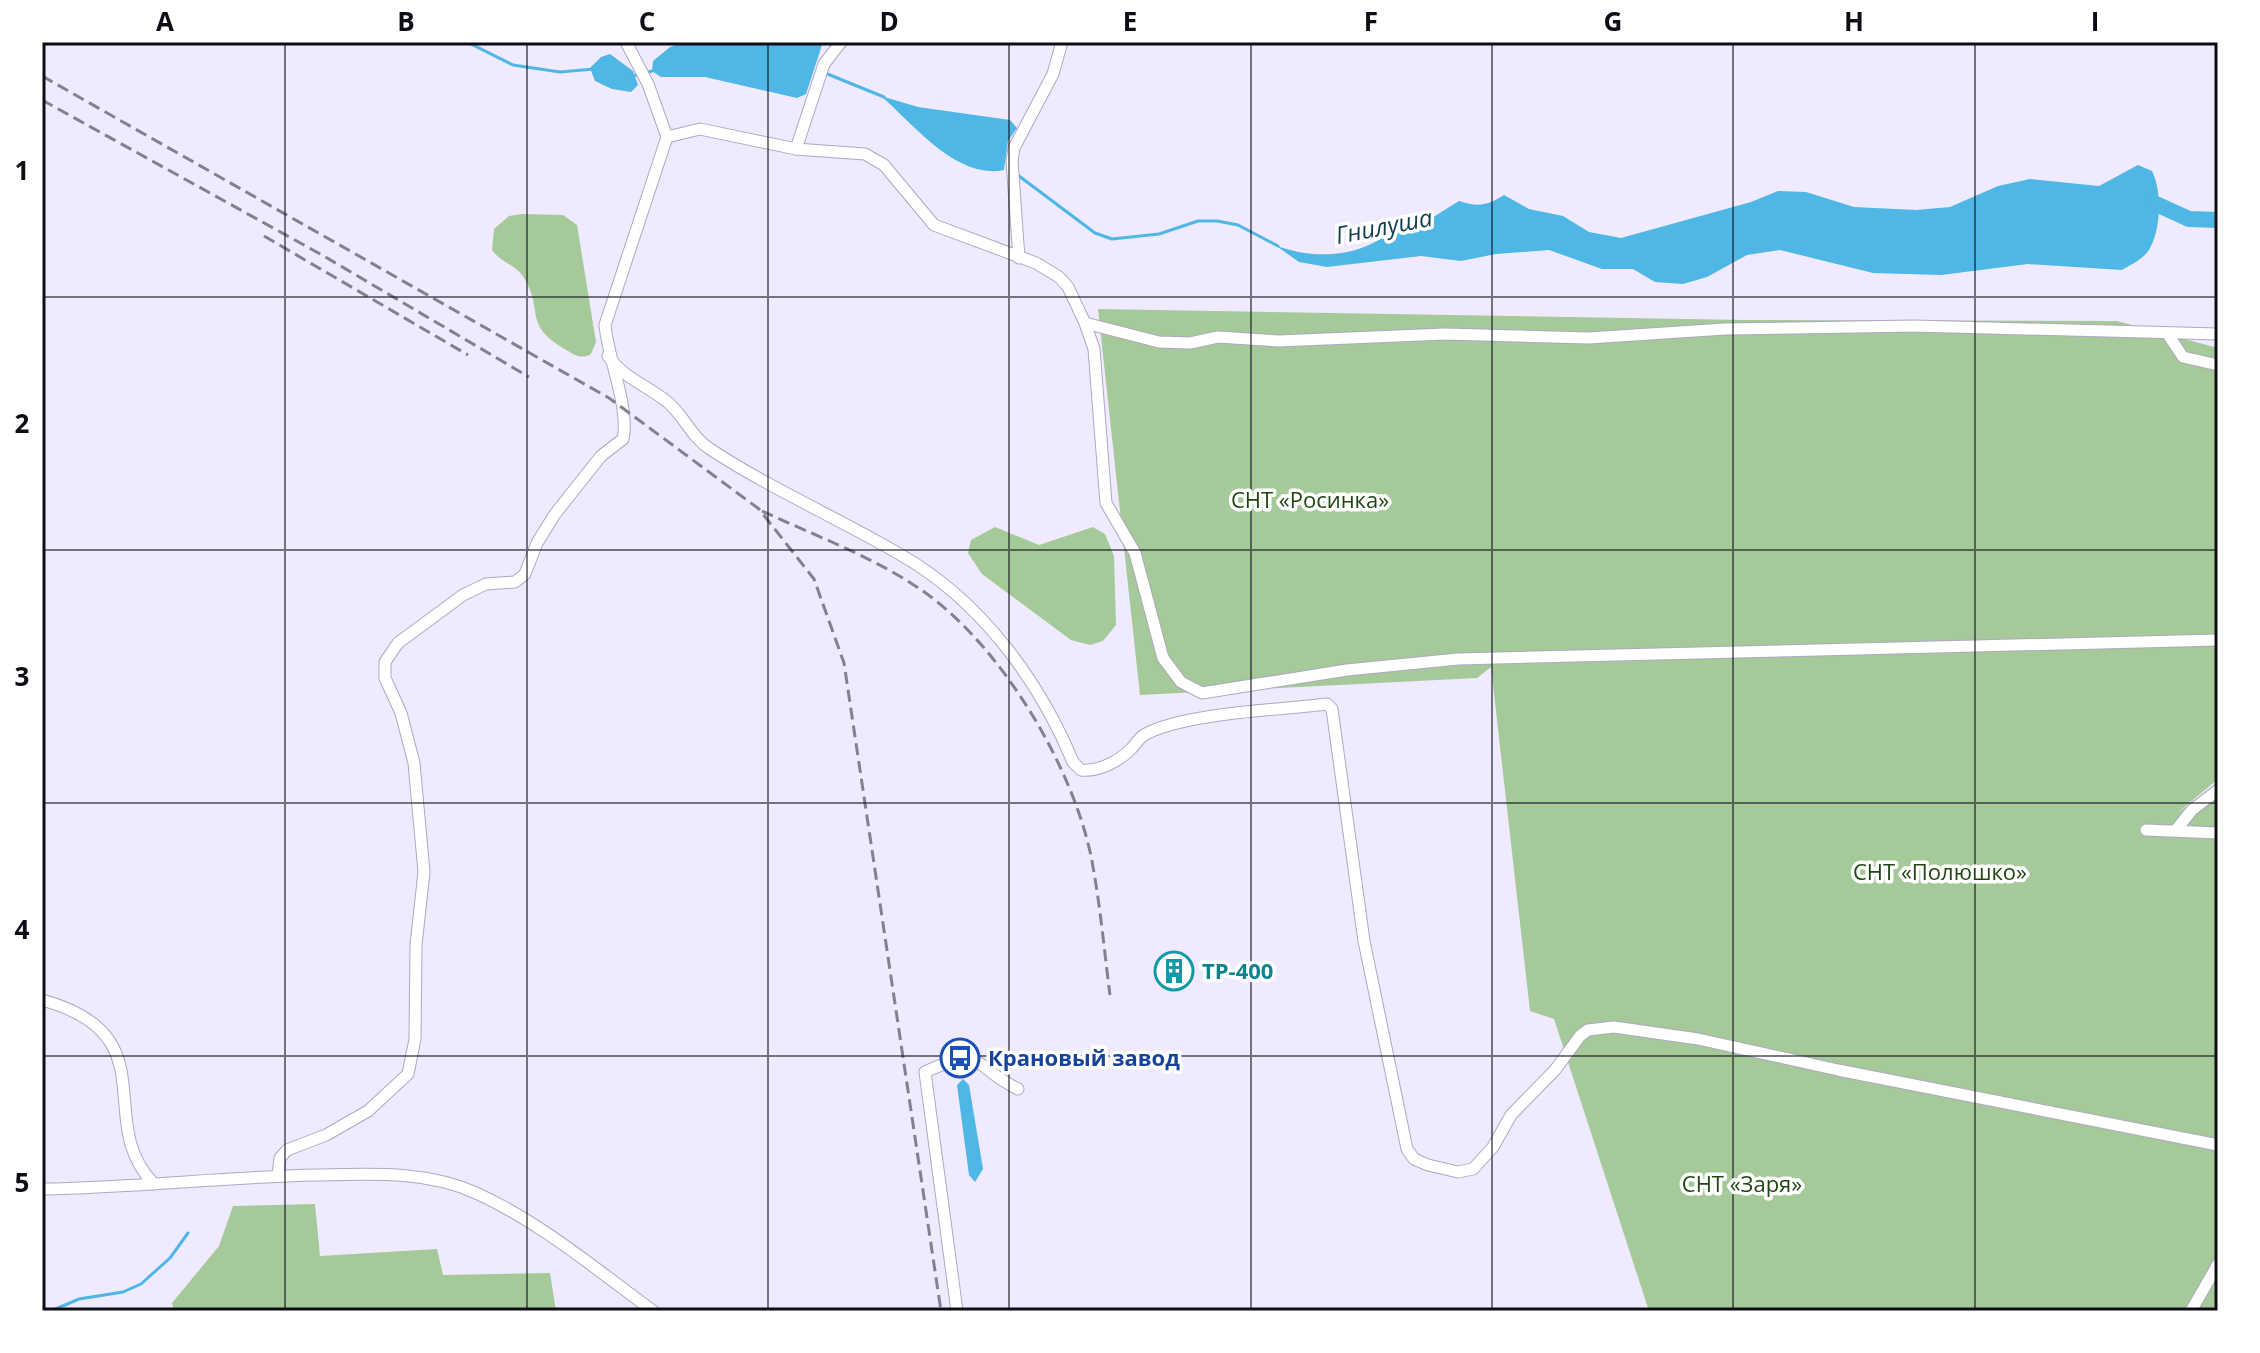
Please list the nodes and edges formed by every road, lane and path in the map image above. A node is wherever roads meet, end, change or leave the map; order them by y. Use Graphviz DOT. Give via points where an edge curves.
graph roads {
  1 [pos="626,42"];
  2 [pos="841,42"];
  3 [pos="1062,42"];
  4 [pos="667,137"];
  5 [pos="796,149"];
  6 [pos="1019,258"];
  7 [pos="1085,323"];
  8 [pos="2167,333"];
  9 [pos="2218,334"];
  10 [pos="608,356"];
  11 [pos="2218,365"];
  12 [pos="2218,640"];
  13 [pos="2218,790"];
  14 [pos="2146,830"];
  15 [pos="2176,830"];
  16 [pos="2218,833"];
  17 [pos="42,1000"];
  18 [pos="1018,1089"];
  19 [pos="2218,1145"];
  20 [pos="278,1176"];
  21 [pos="154,1184"];
  22 [pos="42,1189"];
  23 [pos="2218,1264"];
  24 [pos="2203,1287"];
  25 [pos="2218,1287"];
  26 [pos="653,1311"];
  27 [pos="957,1311"];
  28 [pos="2191,1311"];
  1 -- 4 [label="street"];
  2 -- 5 [label="street" via="824,64"];
  3 -- 6 [label="street" via="1053,74 1014,148"];
  4 -- 5 [label="street" via="700,129"];
  4 -- 10 [label="street" via="605,325"];
  5 -- 6 [label="street" via="865,154 884,165 934,225"];
  6 -- 7 [label="street" via="1059,277"];
  7 -- 8 [label="street" via="1159,342 1190,343 1218,337 1589,338 1914,326"];
  7 -- 12 [label="street" via="1094,349 1106,503 1135,553 1163,658 1181,682 1202,693 1458,659"];
  8 -- 9 [label="street"];
  8 -- 11 [label="street" via="2183,357"];
  10 -- 19 [label="street" via="629,380 666,400 707,447 936,579 1022,667 1081,770 1109,764 1140,737 1177,725 1327,704 1332,709 1375,1001 1407,1149 1414,1159 1458,1172 1473,1169 1511,1115 1580,1036 1614,1027 1698,1039"];
  10 -- 20 [label="street" via="626,426 623,439 601,456 555,514 525,574 515,582 486,584 463,595 398,643 385,662 385,678 414,763 424,872 416,945 415,1039 408,1074 368,1111 287,1150"];
  13 -- 15 [label="street"];
  14 -- 15 [label="street"];
  15 -- 16 [label="street"];
  17 -- 21 [label="street" via="63,1006 110,1038 120,1058 133,1152"];
  18 -- 27 [label="street" via="983,1062 966,1058 925,1072"];
  20 -- 21 [label="street"];
  20 -- 26 [label="street" via="392,1173 438,1180 477,1194 555,1239"];
  21 -- 22 [label="street"];
  23 -- 24 [label="street"];
  24 -- 25 [label="street"];
  24 -- 28 [label="street"];
}
